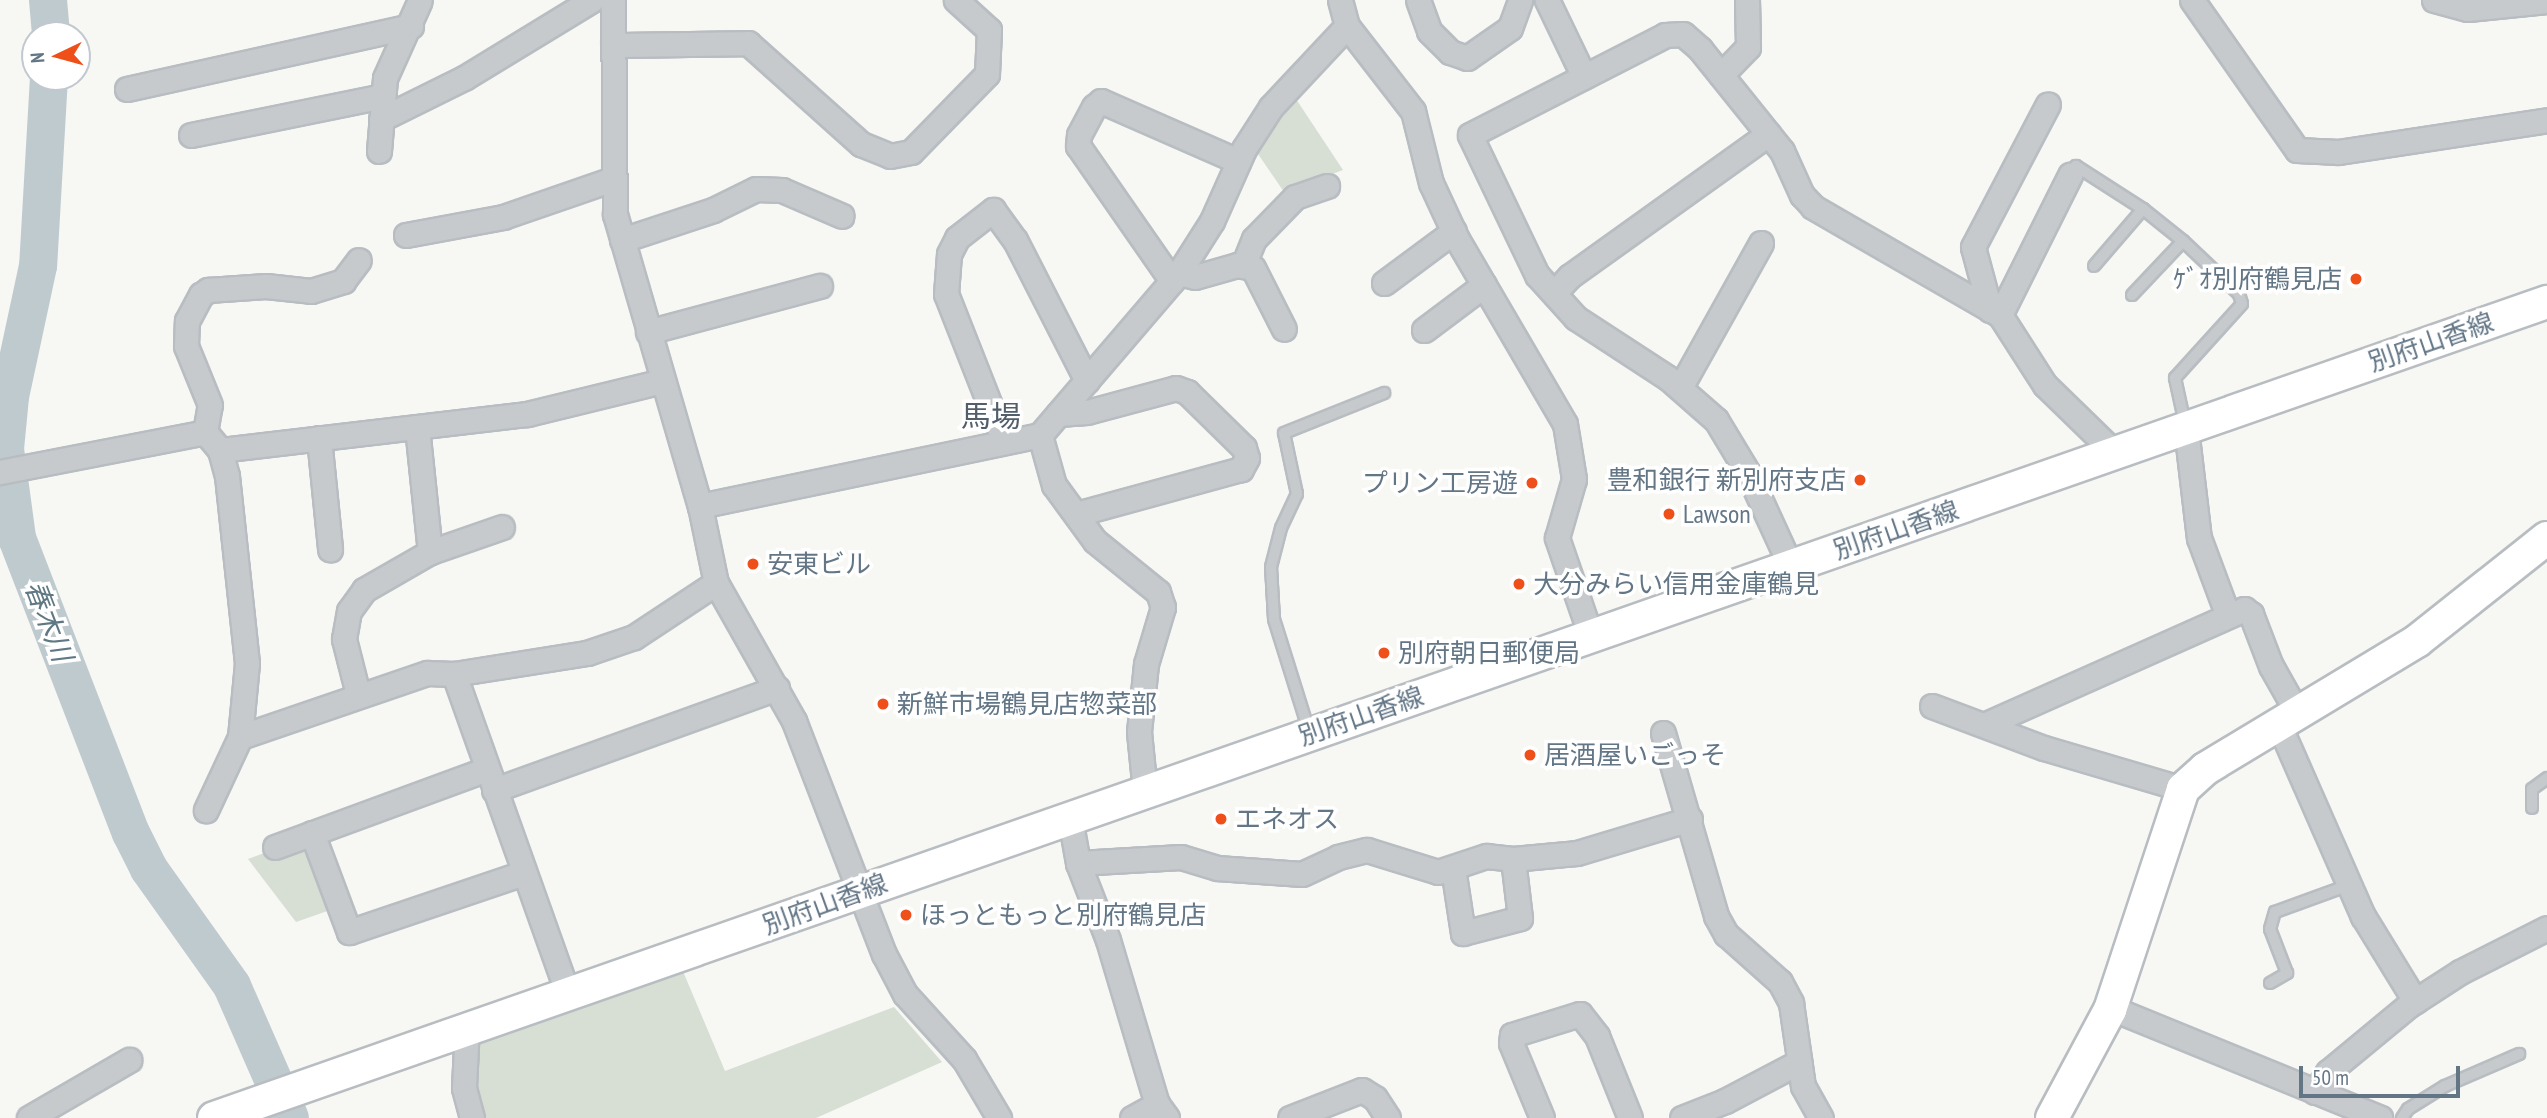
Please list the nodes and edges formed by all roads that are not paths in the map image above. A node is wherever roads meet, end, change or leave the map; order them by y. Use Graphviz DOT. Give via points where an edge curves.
graph roads {
  1 [pos="420,0"];
  2 [pos="592,0"];
  3 [pos="613,0"];
  4 [pos="956,0"];
  5 [pos="1340,0"];
  6 [pos="1418,0"];
  7 [pos="1520,0"];
  8 [pos="1547,0"];
  9 [pos="1747,0"];
  10 [pos="2192,0"];
  11 [pos="2434,0"];
  12 [pos="2547,1"];
  13 [pos="411,26"];
  14 [pos="1346,26"];
  15 [pos="613,45"];
  16 [pos="1721,75"];
  17 [pos="1584,77"];
  18 [pos="127,89"];
  19 [pos="2048,104"];
  20 [pos="382,107"];
  21 [pos="2547,120"];
  22 [pos="1768,134"];
  23 [pos="191,135"];
  24 [pos="379,151"];
  25 [pos="1238,161"];
  26 [pos="2070,175"];
  27 [pos="614,179"];
  28 [pos="1327,186"];
  29 [pos="2143,209"];
  30 [pos="842,216"];
  31 [pos="1454,231"];
  32 [pos="406,235"];
  33 [pos="622,240"];
  34 [pos="2183,241"];
  35 [pos="1761,243"];
  36 [pos="359,260"];
  37 [pos="1243,266"];
  38 [pos="2094,266"];
  39 [pos="1175,277"];
  40 [pos="1384,283"];
  41 [pos="1484,285"];
  42 [pos="820,286"];
  43 [pos="1554,293"];
  44 [pos="2132,295"];
  45 [pos="2547,302"];
  46 [pos="1995,312"];
  47 [pos="1284,329"];
  48 [pos="1424,330"];
  49 [pos="648,332"];
  50 [pos="662,381"];
  51 [pos="1087,381"];
  52 [pos="1680,388"];
  53 [pos="1384,393"];
  54 [pos="1058,414"];
  55 [pos="417,427"];
  56 [pos="2186,428"];
  57 [pos="205,432"];
  58 [pos="1040,435"];
  59 [pos="319,438"];
  60 [pos="1004,441"];
  61 [pos="220,450"];
  62 [pos="2115,453"];
  63 [pos="0,472"];
  64 [pos="700,506"];
  65 [pos="1076,514"];
  66 [pos="502,527"];
  67 [pos="2544,545"];
  68 [pos="330,549"];
  69 [pos="430,552"];
  70 [pos="1791,567"];
  71 [pos="716,583"];
  72 [pos="2228,616"];
  73 [pos="1591,636"];
  74 [pos="454,674"];
  75 [pos="778,688"];
  76 [pos="358,694"];
  77 [pos="1932,706"];
  78 [pos="2289,719"];
  79 [pos="1984,726"];
  80 [pos="1663,733"];
  81 [pos="1310,734"];
  82 [pos="240,737"];
  83 [pos="2547,778"];
  84 [pos="491,779"];
  85 [pos="2183,789"];
  86 [pos="1145,792"];
  87 [pos="2532,808"];
  88 [pos="206,810"];
  89 [pos="1070,818"];
  90 [pos="1689,819"];
  91 [pos="312,833"];
  92 [pos="275,847"];
  93 [pos="1513,859"];
  94 [pos="1078,863"];
  95 [pos="1453,868"];
  96 [pos="523,873"];
  97 [pos="2349,885"];
  98 [pos="859,892"];
  99 [pos="2547,928"];
  100 [pos="2270,983"];
  101 [pos="568,995"];
  102 [pos="2415,1001"];
  103 [pos="2111,1008"];
  104 [pos="467,1026"];
  105 [pos="2519,1054"];
  106 [pos="129,1060"];
  107 [pos="1800,1062"];
  108 [pos="2315,1092"];
  109 [pos="1162,1111"];
  110 [pos="29,1118"];
  111 [pos="214,1118"];
  112 [pos="472,1118"];
  113 [pos="999,1118"];
  114 [pos="1132,1118"];
  115 [pos="1290,1118"];
  116 [pos="1388,1118"];
  117 [pos="1542,1118"];
  118 [pos="1630,1118"];
  119 [pos="1682,1118"];
  120 [pos="1821,1118"];
  121 [pos="2052,1118"];
  122 [pos="2381,1118"];
  123 [pos="2402,1118"];
  1 -- 13 [label="street"];
  2 -- 20 [label="street" via="464,78"];
  3 -- 15 [label="street"];
  4 -- 15 [label="street" via="989,30 987,74 911,152 890,156 861,144 748,43"];
  5 -- 14 [label="street"];
  6 -- 7 [label="street" via="1429,31 1450,52 1467,58 1510,28"];
  8 -- 17 [label="street"];
  9 -- 16 [label="street" via="1748,47"];
  10 -- 21 [label="street" via="2297,150 2339,152"];
  11 -- 12 [label="street" via="2468,9"];
  13 -- 18 [label="street"];
  13 -- 20 [label="street" via="385,78"];
  14 -- 25 [label="street" via="1271,107"];
  14 -- 31 [label="street" via="1413,111 1431,183"];
  15 -- 27 [label="street"];
  16 -- 17 [label="street" via="1684,34 1665,35"];
  16 -- 22 [label="street"];
  17 -- 43 [label="street" via="1470,135 1538,275"];
  19 -- 46 [label="street" via="1973,247"];
  20 -- 23 [label="street"];
  20 -- 24 [label="street"];
  22 -- 43 [label="street" via="1570,276"];
  22 -- 46 [label="street" via="1813,206"];
  25 -- 39 [label="street" via="1212,221"];
  25 -- 39 [label="street" via="1101,101 1094,107 1078,146"];
  26 -- 29 [label="lane" via="2076,166"];
  26 -- 46 [label="street"];
  27 -- 32 [label="street" via="503,217"];
  27 -- 33 [label="street"];
  28 -- 37 [label="street" via="1295,197 1254,239"];
  29 -- 34 [label="lane"];
  29 -- 38 [label="lane"];
  30 -- 33 [label="street" via="782,190 756,189 713,210"];
  31 -- 40 [label="street"];
  31 -- 41 [label="street"];
  33 -- 49 [label="street"];
  34 -- 44 [label="lane"];
  34 -- 56 [label="lane" via="2239,294 2242,304 2175,378"];
  35 -- 52 [label="street"];
  36 -- 57 [label="street" via="343,281 312,291 266,286 208,290 201,295 187,321 186,346 210,405"];
  37 -- 39 [label="street"];
  37 -- 47 [label="street" via="1253,268"];
  39 -- 51 [label="street"];
  41 -- 48 [label="street"];
  41 -- 73 [label="street" via="1569,434 1574,479 1557,538"];
  42 -- 49 [label="street"];
  43 -- 52 [label="street" via="1576,318"];
  45 -- 56 [label="main road, 別府山香線"];
  46 -- 62 [label="street" via="2045,385"];
  49 -- 50 [label="street"];
  50 -- 55 [label="street" via="527,414"];
  50 -- 64 [label="street"];
  51 -- 54 [label="street"];
  51 -- 60 [label="street" via="1015,240 993,210 957,237 949,254 946,294"];
  52 -- 70 [label="street" via="1716,420 1748,473"];
  53 -- 81 [label="lane" via="1284,433 1297,494 1270,568 1273,619"];
  54 -- 58 [label="street"];
  54 -- 65 [label="street" via="1087,412 1176,388 1187,392 1244,448 1247,458 1241,468"];
  55 -- 59 [label="street"];
  55 -- 69 [label="street"];
  56 -- 62 [label="main road, 別府山香線"];
  56 -- 72 [label="street" via="2199,538"];
  57 -- 61 [label="street"];
  57 -- 63 [label="street"];
  58 -- 60 [label="street"];
  58 -- 65 [label="street" via="1054,485"];
  59 -- 61 [label="street"];
  59 -- 68 [label="street"];
  60 -- 64 [label="street"];
  61 -- 82 [label="street" via="228,477 247,663"];
  62 -- 70 [label="main road, 別府山香線"];
  64 -- 71 [label="street"];
  65 -- 86 [label="street" via="1095,541 1158,592 1163,607 1146,664 1139,732"];
  66 -- 69 [label="street"];
  67 -- 78 [label="main road" via="2417,641"];
  69 -- 76 [label="street" via="364,590 349,611 344,639"];
  70 -- 73 [label="main road, 別府山香線"];
  71 -- 74 [label="street" via="634,637 587,653"];
  71 -- 75 [label="street"];
  72 -- 78 [label="street" via="2245,609 2251,614"];
  72 -- 79 [label="street"];
  73 -- 81 [label="main road, 別府山香線"];
  74 -- 76 [label="street" via="427,673"];
  74 -- 84 [label="street"];
  75 -- 84 [label="street"];
  75 -- 98 [label="street"];
  76 -- 82 [label="street"];
  77 -- 79 [label="street"];
  78 -- 85 [label="main road" via="2205,769"];
  78 -- 97 [label="street"];
  79 -- 85 [label="street"];
  80 -- 90 [label="street"];
  81 -- 86 [label="main road, 別府山香線"];
  82 -- 88 [label="street"];
  83 -- 87 [label="lane" via="2532,789"];
  84 -- 91 [label="street"];
  84 -- 96 [label="street"];
  85 -- 103 [label="main road"];
  86 -- 89 [label="main road, 別府山香線"];
  89 -- 94 [label="street"];
  89 -- 98 [label="main road, 別府山香線"];
  90 -- 93 [label="street" via="1577,853"];
  90 -- 107 [label="street" via="1716,916 1726,934 1780,982 1791,1003"];
  91 -- 92 [label="street"];
  91 -- 96 [label="street" via="349,932"];
  93 -- 95 [label="street" via="1486,856"];
  93 -- 95 [label="street" via="1520,918 1463,933"];
  94 -- 95 [label="street" via="1181,857 1217,868 1302,874 1338,856 1367,850 1438,872"];
  94 -- 109 [label="street" via="1108,940"];
  96 -- 101 [label="street"];
  97 -- 100 [label="lane" via="2275,912 2270,929 2287,973"];
  97 -- 102 [label="street" via="2385,956"];
  98 -- 101 [label="main road, 別府山香線"];
  98 -- 113 [label="street" via="905,994 964,1059"];
  99 -- 102 [label="street"];
  101 -- 104 [label="main road, 別府山香線"];
  102 -- 108 [label="street" via="2328,1072"];
  103 -- 108 [label="street"];
  103 -- 121 [label="main road"];
  104 -- 111 [label="main road, 別府山香線"];
  104 -- 112 [label="street" via="464,1088"];
  105 -- 123 [label="lane" via="2445,1086 2408,1109"];
  106 -- 110 [label="street"];
  107 -- 119 [label="street"];
  107 -- 120 [label="street" via="1803,1086"];
  108 -- 122 [label="street"];
  109 -- 114 [label="street"];
  115 -- 116 [label="street" via="1362,1090 1375,1098"];
  117 -- 118 [label="street" via="1511,1043 1512,1035 1580,1014 1597,1036"];
}
